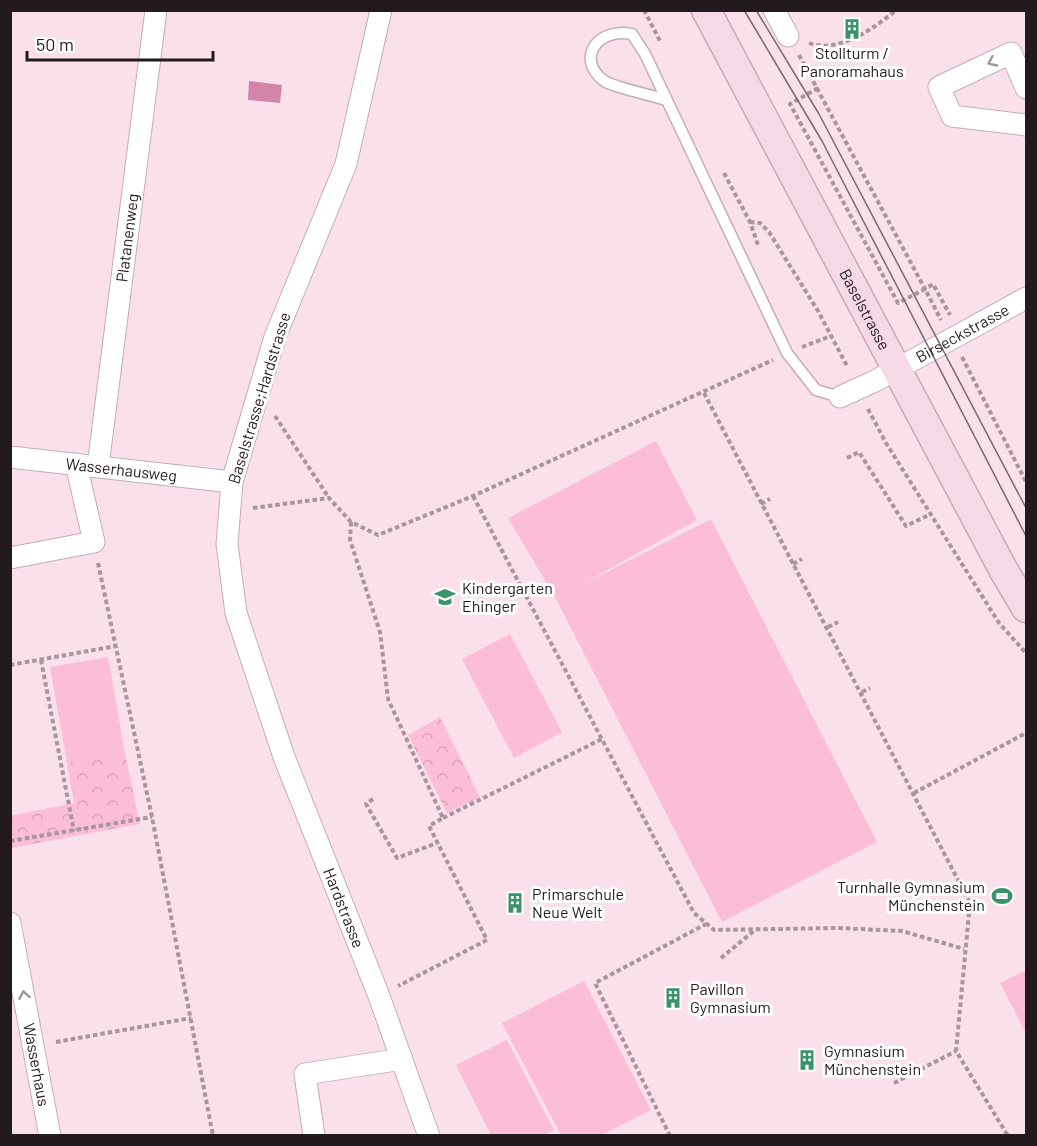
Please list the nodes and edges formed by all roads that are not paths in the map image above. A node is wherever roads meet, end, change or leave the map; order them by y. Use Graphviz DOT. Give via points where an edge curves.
graph roads {
  1 [pos="156,10"];
  2 [pos="381,10"];
  3 [pos="706,10"];
  4 [pos="774,10"];
  5 [pos="788,36"];
  6 [pos="1026,88"];
  7 [pos="666,100"];
  8 [pos="1026,125"];
  9 [pos="1026,298"];
  10 [pos="897,369"];
  11 [pos="840,397"];
  12 [pos="10,457"];
  13 [pos="76,464"];
  14 [pos="98,466"];
  15 [pos="232,482"];
  16 [pos="10,558"];
  17 [pos="1026,608"];
  18 [pos="284,757"];
  19 [pos="10,922"];
  20 [pos="402,1059"];
  21 [pos="50,1136"];
  22 [pos="314,1136"];
  23 [pos="429,1136"];
  1 -- 14 [label="street, Platanenweg"];
  2 -- 15 [label="street, Baselstrasse;Hardstrasse" via="346,164 275,337"];
  3 -- 10 [label="main road, Baselstrasse"];
  4 -- 5 [label="street"];
  6 -- 8 [label="street, one-way" via="1011,53 939,87 952,116"];
  7 -- 7 [label="lane" via="632,34 616,31 596,43 591,57 594,71 604,81"];
  7 -- 11 [label="lane" via="787,353 816,390"];
  9 -- 10 [label="street, Birseckstrasse" via="952,330"];
  10 -- 11 [label="street, Birseckstrasse"];
  10 -- 17 [label="main road, Baselstrasse"];
  12 -- 13 [label="street, Wasserhausweg"];
  13 -- 14 [label="street, Wasserhausweg"];
  13 -- 16 [label="street" via="94,542"];
  14 -- 15 [label="street, Wasserhausweg"];
  15 -- 18 [label="street, Baselstrasse;Hardstrasse" via="227,544 236,613"];
  18 -- 20 [label="street, Hardstrasse"];
  21 -- 19 [label="street, Wasserhaus, one-way"];
  20 -- 22 [label="street" via="305,1074"];
  20 -- 23 [label="street, Hardstrasse"];
}
